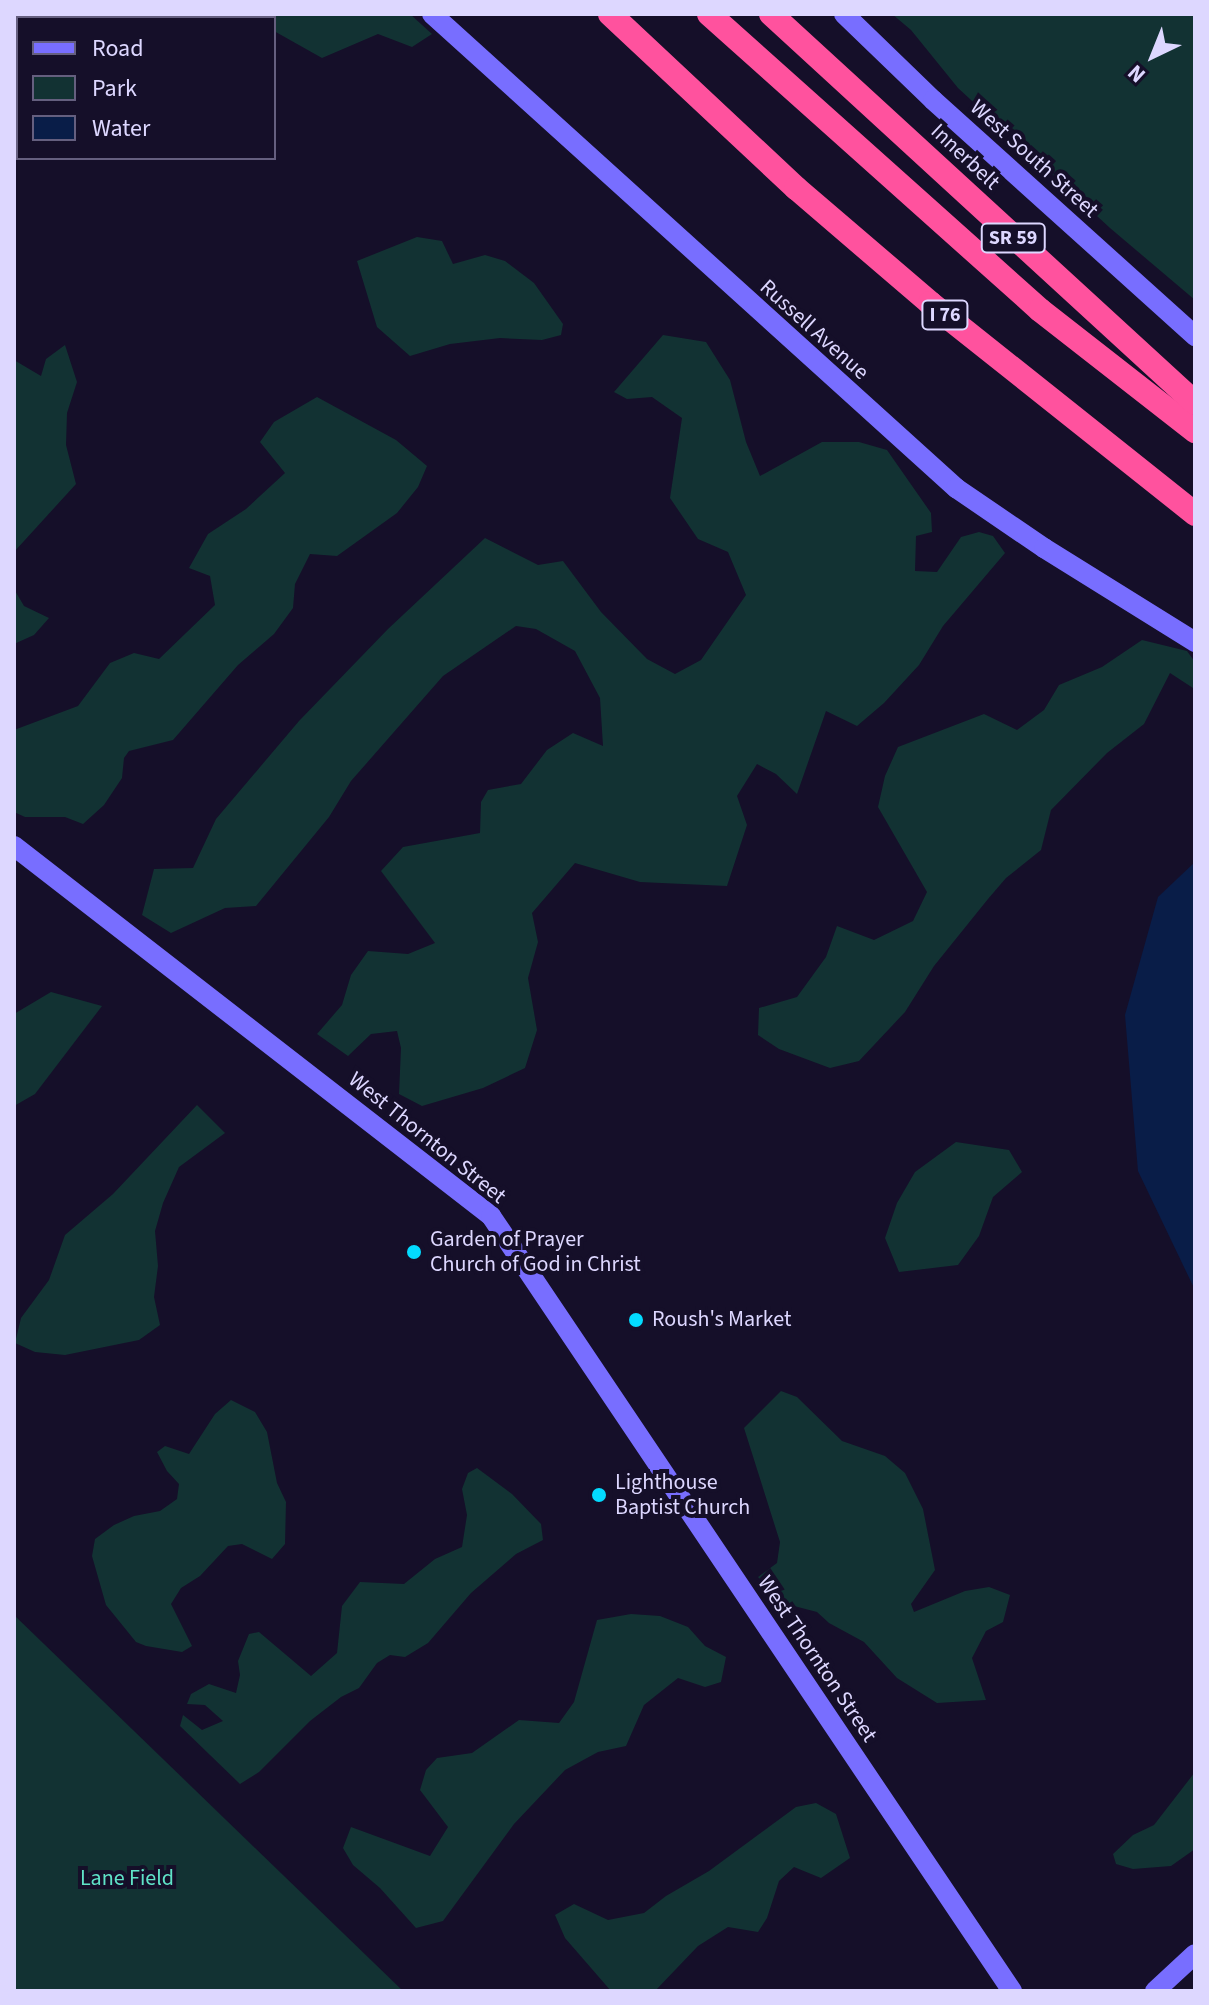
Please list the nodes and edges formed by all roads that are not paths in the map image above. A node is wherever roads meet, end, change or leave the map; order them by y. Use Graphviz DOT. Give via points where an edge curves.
graph roads {
  1 [pos="432,14"];
  2 [pos="591,14"];
  3 [pos="610,14"];
  4 [pos="709,14"];
  5 [pos="771,14"];
  6 [pos="844,14"];
  7 [pos="704,106"];
  8 [pos="1195,336"];
  9 [pos="1195,403"];
  10 [pos="1195,431"];
  11 [pos="1195,514"];
  12 [pos="1195,642"];
  13 [pos="14,846"];
  14 [pos="1195,1954"];
  15 [pos="1012,1991"];
  16 [pos="1155,1991"];
  1 -- 12 [label="main road, Russell Avenue" via="956,488"];
  2 -- 7 [label="highway"];
  3 -- 7 [label="highway, I 76"];
  4 -- 10 [label="highway" via="1040,310"];
  5 -- 9 [label="highway, Innerbelt / SR 59"];
  6 -- 8 [label="main road, West South Street"];
  7 -- 11 [label="highway, I 76" via="930,303"];
  13 -- 15 [label="main road, West Thornton Street" via="491,1216"];
  14 -- 16 [label="main road"];
}
